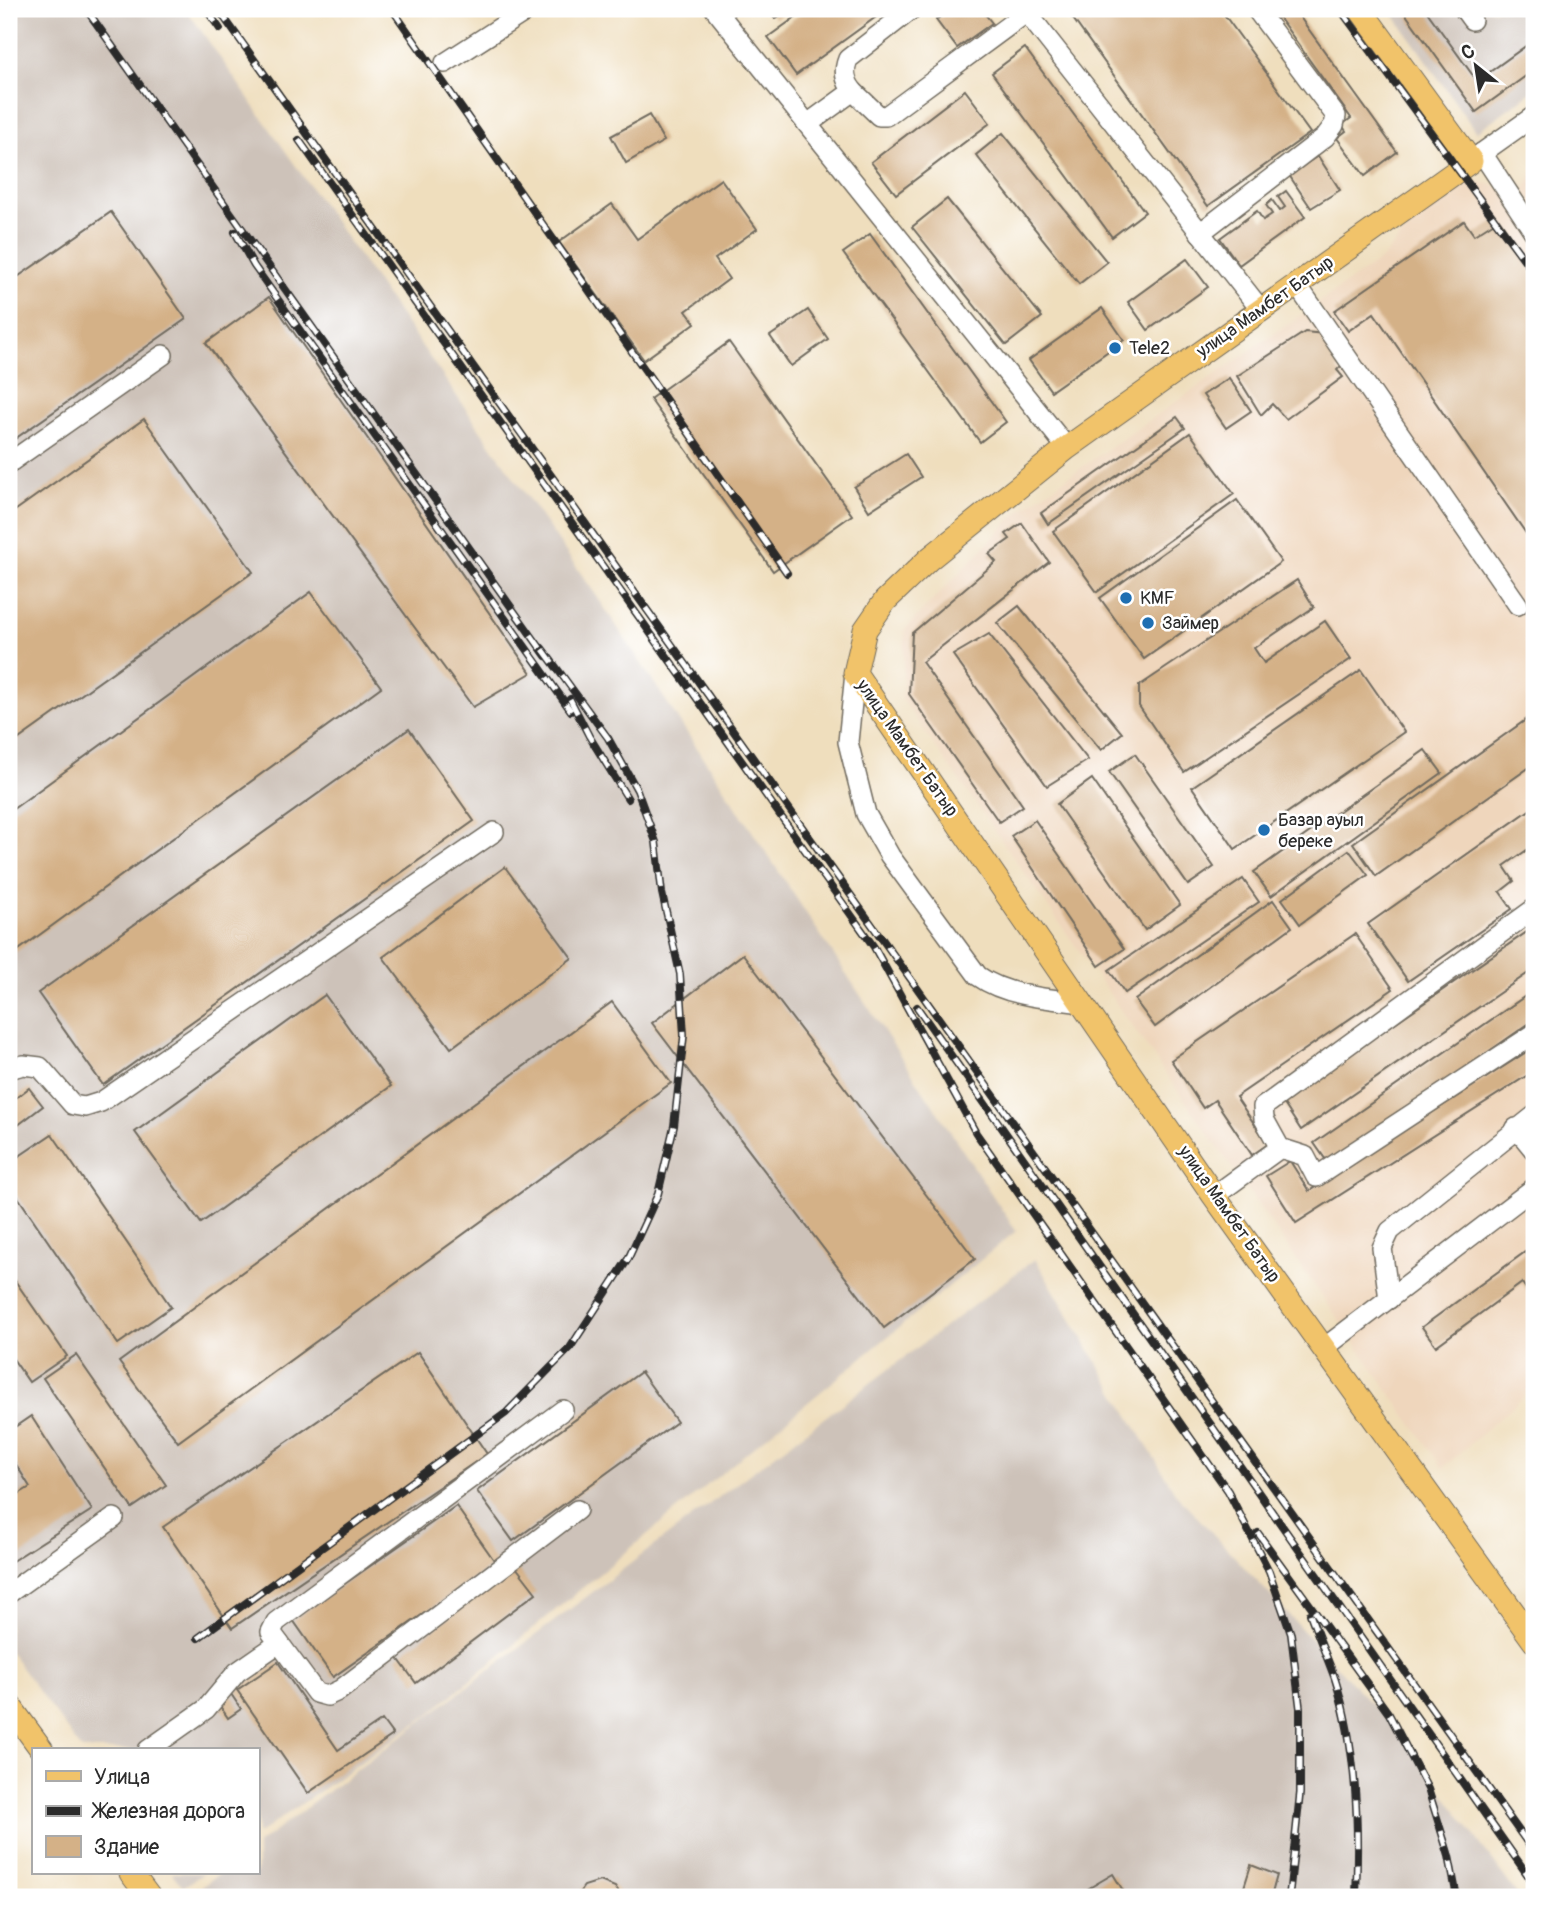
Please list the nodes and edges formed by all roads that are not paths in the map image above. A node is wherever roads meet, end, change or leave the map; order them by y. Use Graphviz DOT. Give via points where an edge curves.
graph roads {
  1 [pos="529,9"];
  2 [pos="912,9"];
  3 [pos="1256,9"];
  4 [pos="1360,9"];
  5 [pos="1026,11"];
  6 [pos="725,12"];
  7 [pos="445,63"];
  8 [pos="853,91"];
  9 [pos="1534,116"];
  10 [pos="809,123"];
  11 [pos="1476,157"];
  12 [pos="1534,232"];
  13 [pos="1200,233"];
  14 [pos="1297,285"];
  15 [pos="1261,310"];
  16 [pos="163,355"];
  17 [pos="1067,448"];
  18 [pos="9,463"];
  19 [pos="1518,605"];
  20 [pos="855,673"];
  21 [pos="494,832"];
  22 [pos="1534,909"];
  23 [pos="1083,1003"];
  24 [pos="1534,1034"];
  25 [pos="9,1069"];
  26 [pos="1534,1116"];
  27 [pos="1516,1128"];
  28 [pos="1280,1148"];
  29 [pos="1534,1150"];
  30 [pos="1534,1188"];
  31 [pos="1214,1196"];
  32 [pos="1389,1299"];
  33 [pos="1324,1348"];
  34 [pos="563,1410"];
  35 [pos="577,1510"];
  36 [pos="114,1518"];
  37 [pos="9,1593"];
  38 [pos="1534,1641"];
  39 [pos="279,1643"];
  40 [pos="9,1705"];
  41 [pos="41,1748"];
  42 [pos="151,1748"];
  43 [pos="132,1874"];
  44 [pos="149,1897"];
  1 -- 7 [label="street"];
  2 -- 8 [label="street" via="848,59 846,76"];
  3 -- 13 [label="street" via="1336,116 1334,125 1325,137"];
  4 -- 11 [label="main road"];
  5 -- 8 [label="street" via="886,116 879,116"];
  5 -- 13 [label="street"];
  6 -- 10 [label="street"];
  8 -- 10 [label="street"];
  9 -- 11 [label="street"];
  10 -- 17 [label="street"];
  11 -- 12 [label="street"];
  11 -- 14 [label="main road, улица Мамбет Батыр"];
  13 -- 15 [label="street"];
  14 -- 15 [label="main road, улица Мамбет Батыр"];
  14 -- 19 [label="street"];
  15 -- 17 [label="main road, улица Мамбет Батыр"];
  16 -- 18 [label="street"];
  17 -- 20 [label="main road, улица Мамбет Батыр" via="929,559 885,601 865,630"];
  20 -- 23 [label="main road, улица Мамбет Батыр"];
  20 -- 23 [label="street" via="848,742 866,814 890,856 978,976 998,986"];
  21 -- 25 [label="street" via="101,1101 85,1107 73,1105 40,1067"];
  22 -- 28 [label="street" via="1263,1107 1264,1119"];
  23 -- 31 [label="main road, улица Мамбет Батыр"];
  24 -- 28 [label="street" via="1316,1177 1305,1156"];
  26 -- 27 [label="street"];
  27 -- 29 [label="street"];
  27 -- 32 [label="street" via="1390,1231 1382,1248"];
  28 -- 31 [label="street"];
  30 -- 32 [label="street"];
  31 -- 33 [label="main road, улица Мамбет Батыр"];
  32 -- 33 [label="street"];
  33 -- 38 [label="main road, улица Мамбет Батыр"];
  34 -- 39 [label="street" via="276,1622 271,1632"];
  35 -- 39 [label="street" via="327,1696 316,1693"];
  36 -- 37 [label="street"];
  39 -- 42 [label="street" via="237,1672 206,1709"];
  40 -- 41 [label="main road"];
  43 -- 44 [label="main road"];
}
